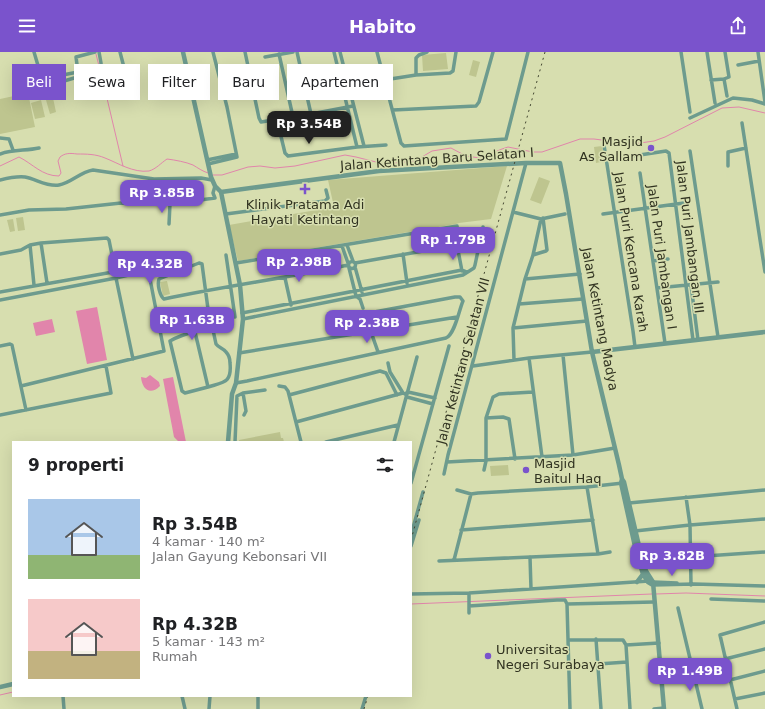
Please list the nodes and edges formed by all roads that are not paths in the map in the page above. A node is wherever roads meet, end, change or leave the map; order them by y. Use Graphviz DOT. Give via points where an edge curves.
graph roads {
  1 [pos="34,52"];
  2 [pos="93,52"];
  3 [pos="99,52"];
  4 [pos="120,52"];
  5 [pos="183,52"];
  6 [pos="212,52"];
  7 [pos="245,52"];
  8 [pos="293,52"];
  9 [pos="297,52"];
  10 [pos="334,52"];
  11 [pos="340,52"];
  12 [pos="377,52"];
  13 [pos="427,52"];
  14 [pos="456,52"];
  15 [pos="493,52"];
  16 [pos="528,52"];
  17 [pos="681,52"];
  18 [pos="706,52"];
  19 [pos="725,52"];
  20 [pos="758,52"];
  21 [pos="279,54"];
  22 [pos="265,57"];
  23 [pos="759,61"];
  24 [pos="101,64"];
  25 [pos="123,64"];
  26 [pos="380,64"];
  27 [pos="738,65"];
  28 [pos="416,75"];
  29 [pos="393,79"];
  30 [pos="724,79"];
  31 [pos="711,80"];
  32 [pos="727,96"];
  33 [pos="390,100"];
  34 [pos="715,103"];
  35 [pos="765,103"];
  36 [pos="353,106"];
  37 [pos="348,107"];
  38 [pos="393,110"];
  39 [pos="690,112"];
  40 [pos="311,114"];
  41 [pos="293,117"];
  42 [pos="690,118"];
  43 [pos="277,120"];
  44 [pos="742,123"];
  45 [pos="0,138"];
  46 [pos="386,145"];
  47 [pos="604,145"];
  48 [pos="364,146"];
  49 [pos="357,147"];
  50 [pos="39,148"];
  51 [pos="746,148"];
  52 [pos="14,150"];
  53 [pos="690,151"];
  54 [pos="0,154"];
  55 [pos="607,160"];
  56 [pos="207,162"];
  57 [pos="526,163"];
  58 [pos="560,163"];
  59 [pos="728,166"];
  60 [pos="640,174"];
  61 [pos="212,178"];
  62 [pos="0,180"];
  63 [pos="215,186"];
  64 [pos="326,190"];
  65 [pos="221,192"];
  66 [pos="684,203"];
  67 [pos="170,204"];
  68 [pos="676,204"];
  69 [pos="645,208"];
  70 [pos="513,212"];
  71 [pos="615,212"];
  72 [pos="226,214"];
  73 [pos="565,214"];
  74 [pos="603,214"];
  75 [pos="0,215"];
  76 [pos="542,218"];
  77 [pos="169,224"];
  78 [pos="483,227"];
  79 [pos="41,243"];
  80 [pos="460,244"];
  81 [pos="30,245"];
  82 [pos="346,245"];
  83 [pos="342,246"];
  84 [pos="0,254"];
  85 [pos="403,254"];
  86 [pos="226,255"];
  87 [pos="533,255"];
  88 [pos="668,259"];
  89 [pos="653,261"];
  90 [pos="238,263"];
  91 [pos="354,264"];
  92 [pos="349,265"];
  93 [pos="462,270"];
  94 [pos="467,272"];
  95 [pos="765,272"];
  96 [pos="580,274"];
  97 [pos="463,275"];
  98 [pos="116,278"];
  99 [pos="285,278"];
  100 [pos="525,279"];
  101 [pos="406,281"];
  102 [pos="718,282"];
  103 [pos="47,283"];
  104 [pos="709,283"];
  105 [pos="34,285"];
  106 [pos="691,285"];
  107 [pos="240,286"];
  108 [pos="407,286"];
  109 [pos="686,286"];
  110 [pos="230,287"];
  111 [pos="657,288"];
  112 [pos="206,290"];
  113 [pos="0,292"];
  114 [pos="362,293"];
  115 [pos="356,294"];
  116 [pos="360,299"];
  117 [pos="583,299"];
  118 [pos="0,300"];
  119 [pos="291,304"];
  120 [pos="519,304"];
  121 [pos="363,308"];
  122 [pos="292,309"];
  123 [pos="242,313"];
  124 [pos="209,315"];
  125 [pos="457,317"];
  126 [pos="235,318"];
  127 [pos="242,319"];
  128 [pos="587,322"];
  129 [pos="696,322"];
  130 [pos="691,323"];
  131 [pos="210,324"];
  132 [pos="231,324"];
  133 [pos="166,325"];
  134 [pos="513,328"];
  135 [pos="213,330"];
  136 [pos="371,331"];
  137 [pos="194,332"];
  138 [pos="765,332"];
  139 [pos="718,337"];
  140 [pos="696,340"];
  141 [pos="665,343"];
  142 [pos="0,346"];
  143 [pos="449,346"];
  144 [pos="635,346"];
  145 [pos="172,349"];
  146 [pos="164,351"];
  147 [pos="378,352"];
  148 [pos="592,352"];
  149 [pos="238,353"];
  150 [pos="563,355"];
  151 [pos="417,357"];
  152 [pos="133,358"];
  153 [pos="529,358"];
  154 [pos="514,360"];
  155 [pos="388,363"];
  156 [pos="106,366"];
  157 [pos="473,366"];
  158 [pos="236,383"];
  159 [pos="21,386"];
  160 [pos="279,386"];
  161 [pos="208,387"];
  162 [pos="265,390"];
  163 [pos="533,392"];
  164 [pos="243,393"];
  165 [pos="406,394"];
  166 [pos="289,395"];
  167 [pos="397,395"];
  168 [pos="435,398"];
  169 [pos="433,404"];
  170 [pos="26,410"];
  171 [pos="0,415"];
  172 [pos="244,415"];
  173 [pos="486,418"];
  174 [pos="296,422"];
  175 [pos="398,425"];
  176 [pos="228,441"];
  177 [pos="235,441"];
  178 [pos="300,441"];
  179 [pos="330,441"];
  180 [pos="394,441"];
  181 [pos="615,448"];
  182 [pos="574,455"];
  183 [pos="542,457"];
  184 [pos="515,459"];
  185 [pos="486,461"];
  186 [pos="447,462"];
  187 [pos="484,470"];
  188 [pos="444,474"];
  189 [pos="412,479"];
  190 [pos="622,481"];
  191 [pos="587,487"];
  192 [pos="457,490"];
  193 [pos="765,490"];
  194 [pos="423,492"];
  195 [pos="471,494"];
  196 [pos="686,497"];
  197 [pos="629,503"];
  198 [pos="765,519"];
  199 [pos="419,520"];
  200 [pos="593,520"];
  201 [pos="690,525"];
  202 [pos="461,530"];
  203 [pos="412,532"];
  204 [pos="634,532"];
  205 [pos="412,543"];
  206 [pos="610,552"];
  207 [pos="765,552"];
  208 [pos="598,554"];
  209 [pos="530,557"];
  210 [pos="691,557"];
  211 [pos="439,560"];
  212 [pos="454,560"];
  213 [pos="643,574"];
  214 [pos="637,582"];
  215 [pos="652,584"];
  216 [pos="692,584"];
  217 [pos="765,586"];
  218 [pos="531,589"];
  219 [pos="412,594"];
  220 [pos="469,595"];
  221 [pos="711,599"];
  222 [pos="654,601"];
  223 [pos="765,601"];
  224 [pos="469,604"];
  225 [pos="567,604"];
  226 [pos="678,608"];
  227 [pos="470,613"];
  228 [pos="765,622"];
  229 [pos="596,639"];
  230 [pos="568,640"];
  231 [pos="659,643"];
  232 [pos="626,645"];
  233 [pos="765,649"];
  234 [pos="725,659"];
  235 [pos="627,662"];
  236 [pos="598,664"];
  237 [pos="765,671"];
  238 [pos="693,672"];
  239 [pos="662,675"];
  240 [pos="730,680"];
  241 [pos="12,684"];
  242 [pos="0,687"];
  243 [pos="765,692"];
  244 [pos="63,697"];
  245 [pos="182,697"];
  246 [pos="210,697"];
  247 [pos="258,697"];
  248 [pos="366,697"];
  249 [pos="735,699"];
  250 [pos="664,708"];
  251 [pos="64,709"];
  252 [pos="185,709"];
  253 [pos="209,709"];
  254 [pos="258,709"];
  255 [pos="362,709"];
  256 [pos="570,709"];
  257 [pos="601,709"];
  258 [pos="630,709"];
  259 [pos="654,709"];
  260 [pos="702,709"];
  261 [pos="737,709"];
  1 -- 2 [label="street" via="42,79 78,72 76,58"];
  3 -- 24 [label="street"];
  4 -- 25 [label="street"];
  5 -- 56 [label="street"];
  6 -- 56 [label="street" via="225,100 236,158"];
  7 -- 43 [label="street" via="260,120"];
  8 -- 21 [label="street"];
  9 -- 40 [label="street"];
  10 -- 37 [label="street"];
  11 -- 36 [label="street"];
  12 -- 26 [label="street"];
  13 -- 28 [label="street" via="416,58"];
  14 -- 28 [label="street" via="451,73"];
  15 -- 38 [label="street" via="480,102 476,106"];
  16 -- 38 [label="street" via="507,138 504,140 404,146"];
  17 -- 39 [label="street"];
  18 -- 31 [label="street"];
  19 -- 30 [label="street" via="729,77"];
  20 -- 23 [label="street"];
  21 -- 22 [label="street"];
  21 -- 41 [label="street"];
  23 -- 27 [label="street"];
  23 -- 35 [label="street"];
  28 -- 29 [label="street"];
  30 -- 31 [label="street"];
  30 -- 32 [label="street"];
  31 -- 34 [label="street"];
  33 -- 38 [label="street"];
  35 -- 42 [label="street" via="732,98"];
  36 -- 37 [label="street"];
  36 -- 48 [label="street"];
  37 -- 40 [label="street"];
  37 -- 49 [label="street"];
  40 -- 41 [label="street"];
  41 -- 43 [label="street"];
  43 -- 49 [label="street" via="288,156"];
  44 -- 51 [label="street"];
  45 -- 52 [label="street" via="9,139"];
  46 -- 48 [label="street"];
  47 -- 55 [label="street, Jalan Puri Kencana Karah"];
  48 -- 49 [label="street"];
  50 -- 52 [label="street"];
  51 -- 59 [label="street" via="728,152"];
  51 -- 95 [label="street"];
  52 -- 54 [label="street"];
  53 -- 104 [label="street"];
  55 -- 68 [label="street, Jalan Puri Jambangan III" via="668,152"];
  55 -- 71 [label="street, Jalan Puri Kencana Karah"];
  56 -- 61 [label="street"];
  57 -- 58 [label="street, Jalan Ketintang Baru Selatan I"];
  57 -- 65 [label="street, Jalan Ketintang Baru Selatan I" via="379,171"];
  57 -- 70 [label="street, Jalan Ketintang Selatan VII"];
  58 -- 96 [label="street, Jalan Ketintang Madya"];
  60 -- 69 [label="street, Jalan Puri Jambangan I"];
  61 -- 62 [label="street" via="154,179 97,170 57,185 25,177"];
  61 -- 63 [label="street"];
  63 -- 65 [label="street"];
  63 -- 67 [label="street" via="215,198"];
  64 -- 72 [label="street" via="326,201"];
  65 -- 72 [label="street"];
  66 -- 68 [label="street"];
  67 -- 75 [label="street" via="121,203 66,210 29,210"];
  67 -- 77 [label="street"];
  68 -- 69 [label="street"];
  68 -- 109 [label="street, Jalan Puri Jambangan III"];
  69 -- 71 [label="street"];
  69 -- 89 [label="street, Jalan Puri Jambangan I"];
  70 -- 76 [label="street"];
  70 -- 157 [label="street, Jalan Ketintang Selatan VII"];
  71 -- 74 [label="street"];
  71 -- 144 [label="street, Jalan Puri Kencana Karah"];
  72 -- 90 [label="street"];
  73 -- 76 [label="street"];
  76 -- 87 [label="street"];
  76 -- 87 [label="street" via="547,250"];
  78 -- 94 [label="street" via="474,268"];
  79 -- 81 [label="street"];
  79 -- 103 [label="street"];
  79 -- 103 [label="street" via="107,238 115,270"];
  80 -- 82 [label="street" via="457,226"];
  80 -- 85 [label="street"];
  80 -- 93 [label="street"];
  81 -- 84 [label="street" via="21,250"];
  81 -- 105 [label="street"];
  82 -- 83 [label="street"];
  82 -- 91 [label="street"];
  83 -- 90 [label="street"];
  83 -- 92 [label="street"];
  85 -- 91 [label="street"];
  85 -- 101 [label="street"];
  86 -- 110 [label="street"];
  87 -- 100 [label="street"];
  88 -- 89 [label="street"];
  89 -- 111 [label="street, Jalan Puri Jambangan I"];
  90 -- 107 [label="street"];
  91 -- 92 [label="street"];
  91 -- 92 [label="street"];
  91 -- 114 [label="street"];
  92 -- 99 [label="street"];
  92 -- 115 [label="street"];
  93 -- 94 [label="street"];
  93 -- 97 [label="street"];
  93 -- 101 [label="street"];
  94 -- 97 [label="street"];
  96 -- 100 [label="street"];
  96 -- 117 [label="street, Jalan Ketintang Madya"];
  97 -- 108 [label="street"];
  98 -- 118 [label="street"];
  98 -- 146 [label="street" via="141,272 150,279"];
  98 -- 152 [label="street"];
  99 -- 107 [label="street"];
  99 -- 119 [label="street"];
  100 -- 120 [label="street"];
  101 -- 108 [label="street"];
  101 -- 114 [label="street"];
  102 -- 104 [label="street"];
  103 -- 105 [label="street"];
  104 -- 106 [label="street"];
  104 -- 139 [label="street"];
  105 -- 113 [label="street"];
  106 -- 109 [label="street"];
  106 -- 129 [label="street, Jalan Puri Jambangan III"];
  107 -- 110 [label="street"];
  107 -- 123 [label="street"];
  108 -- 114 [label="street"];
  109 -- 111 [label="street"];
  109 -- 130 [label="street, Jalan Puri Jambangan III"];
  110 -- 112 [label="street"];
  110 -- 126 [label="street"];
  111 -- 141 [label="street, Jalan Puri Jambangan I"];
  112 -- 112 [label="street" via="203,265 200,263 158,282 163,299"];
  112 -- 124 [label="street"];
  114 -- 115 [label="street"];
  114 -- 116 [label="street"];
  115 -- 116 [label="street"];
  115 -- 119 [label="street"];
  115 -- 122 [label="street"];
  116 -- 121 [label="street"];
  117 -- 120 [label="street"];
  117 -- 128 [label="street, Jalan Ketintang Madya"];
  119 -- 122 [label="street"];
  119 -- 123 [label="street"];
  120 -- 134 [label="street"];
  122 -- 127 [label="street"];
  123 -- 127 [label="street"];
  124 -- 131 [label="street"];
  124 -- 133 [label="street"];
  125 -- 136 [label="street"];
  125 -- 136 [label="street" via="463,301 460,297 454,297 368,313"];
  125 -- 147 [label="street" via="449,337"];
  127 -- 149 [label="street"];
  128 -- 134 [label="street"];
  128 -- 148 [label="street, Jalan Ketintang Madya"];
  129 -- 130 [label="street"];
  129 -- 140 [label="street, Jalan Puri Jambangan III"];
  130 -- 140 [label="street, Jalan Puri Jambangan III"];
  132 -- 137 [label="street"];
  134 -- 154 [label="street"];
  135 -- 161 [label="street" via="216,344 228,353 231,374 226,381"];
  136 -- 147 [label="street"];
  136 -- 149 [label="street"];
  137 -- 145 [label="street" via="171,340"];
  137 -- 161 [label="street"];
  138 -- 139 [label="street"];
  139 -- 140 [label="street"];
  140 -- 141 [label="street"];
  141 -- 144 [label="street"];
  142 -- 159 [label="street" via="12,345"];
  143 -- 168 [label="street"];
  144 -- 148 [label="street"];
  145 -- 146 [label="street"];
  145 -- 161 [label="street" via="182,391 185,393"];
  146 -- 152 [label="street"];
  147 -- 158 [label="street"];
  148 -- 150 [label="street"];
  148 -- 181 [label="street, Jalan Ketintang Madya"];
  149 -- 158 [label="street"];
  150 -- 153 [label="street"];
  150 -- 182 [label="street"];
  151 -- 165 [label="street"];
  152 -- 156 [label="street"];
  153 -- 154 [label="street"];
  153 -- 163 [label="street"];
  154 -- 157 [label="street"];
  155 -- 165 [label="street" via="390,372"];
  156 -- 159 [label="street"];
  156 -- 170 [label="street" via="111,393"];
  157 -- 186 [label="street, Jalan Ketintang Selatan VII"];
  158 -- 176 [label="street" via="232,394"];
  159 -- 170 [label="street"];
  160 -- 166 [label="street" via="287,388"];
  162 -- 164 [label="street"];
  163 -- 173 [label="street" via="496,395"];
  163 -- 183 [label="street"];
  164 -- 172 [label="street" via="246,411"];
  164 -- 177 [label="street" via="237,396"];
  165 -- 167 [label="street"];
  165 -- 168 [label="street"];
  165 -- 169 [label="street"];
  165 -- 175 [label="street"];
  166 -- 167 [label="street" via="380,371 386,373"];
  166 -- 174 [label="street"];
  167 -- 174 [label="street"];
  168 -- 169 [label="street"];
  169 -- 189 [label="street"];
  170 -- 171 [label="street"];
  173 -- 184 [label="street" via="509,419"];
  173 -- 185 [label="street"];
  174 -- 178 [label="street"];
  175 -- 179 [label="street"];
  175 -- 180 [label="street"];
  181 -- 182 [label="street"];
  181 -- 190 [label="street, Jalan Ketintang Madya"];
  182 -- 183 [label="street"];
  183 -- 184 [label="street"];
  184 -- 185 [label="street"];
  185 -- 186 [label="street"];
  185 -- 187 [label="street"];
  186 -- 188 [label="street, Jalan Ketintang Selatan VII"];
  190 -- 191 [label="street"];
  190 -- 197 [label="street, Jalan Ketintang Madya"];
  190 -- 204 [label="street, Jalan Ketintang Madya"];
  191 -- 195 [label="street"];
  191 -- 200 [label="street"];
  192 -- 195 [label="street"];
  193 -- 196 [label="street"];
  194 -- 203 [label="street"];
  195 -- 202 [label="street"];
  196 -- 197 [label="street"];
  196 -- 201 [label="street"];
  197 -- 204 [label="street, Jalan Ketintang Madya"];
  198 -- 201 [label="street"];
  199 -- 205 [label="street"];
  200 -- 202 [label="street"];
  200 -- 208 [label="street"];
  201 -- 204 [label="street"];
  201 -- 210 [label="street"];
  202 -- 212 [label="street"];
  204 -- 213 [label="street, Jalan Ketintang Madya"];
  204 -- 215 [label="street, Jalan Ketintang Madya"];
  206 -- 208 [label="street"];
  207 -- 210 [label="street"];
  208 -- 209 [label="street"];
  209 -- 212 [label="street"];
  209 -- 218 [label="street"];
  210 -- 216 [label="street"];
  211 -- 212 [label="street"];
  213 -- 214 [label="street"];
  213 -- 215 [label="street, Jalan Ketintang Madya"];
  214 -- 215 [label="street"];
  214 -- 218 [label="street"];
  215 -- 216 [label="street"];
  215 -- 222 [label="street, Jalan Ketintang Madya"];
  216 -- 217 [label="street"];
  218 -- 220 [label="street"];
  219 -- 220 [label="street"];
  220 -- 224 [label="street"];
  221 -- 223 [label="street"];
  222 -- 225 [label="street"];
  222 -- 231 [label="street, Jalan Ketintang Madya"];
  224 -- 225 [label="street" via="565,600"];
  224 -- 227 [label="street"];
  225 -- 230 [label="street"];
  226 -- 238 [label="street"];
  228 -- 234 [label="street" via="721,634"];
  229 -- 230 [label="street"];
  229 -- 232 [label="street" via="623,640"];
  229 -- 236 [label="street"];
  230 -- 256 [label="street"];
  231 -- 232 [label="street"];
  231 -- 239 [label="street, Jalan Ketintang Madya"];
  232 -- 235 [label="street"];
  233 -- 234 [label="street"];
  234 -- 240 [label="street"];
  235 -- 236 [label="street"];
  235 -- 258 [label="street"];
  236 -- 257 [label="street"];
  237 -- 240 [label="street"];
  238 -- 239 [label="street"];
  238 -- 260 [label="street"];
  239 -- 250 [label="street, Jalan Ketintang Madya"];
  240 -- 249 [label="street"];
  241 -- 242 [label="street"];
  243 -- 249 [label="street"];
  244 -- 251 [label="street"];
  245 -- 252 [label="street"];
  246 -- 253 [label="street"];
  247 -- 254 [label="street"];
  248 -- 255 [label="street"];
  249 -- 261 [label="street"];
  250 -- 259 [label="street"];
}
